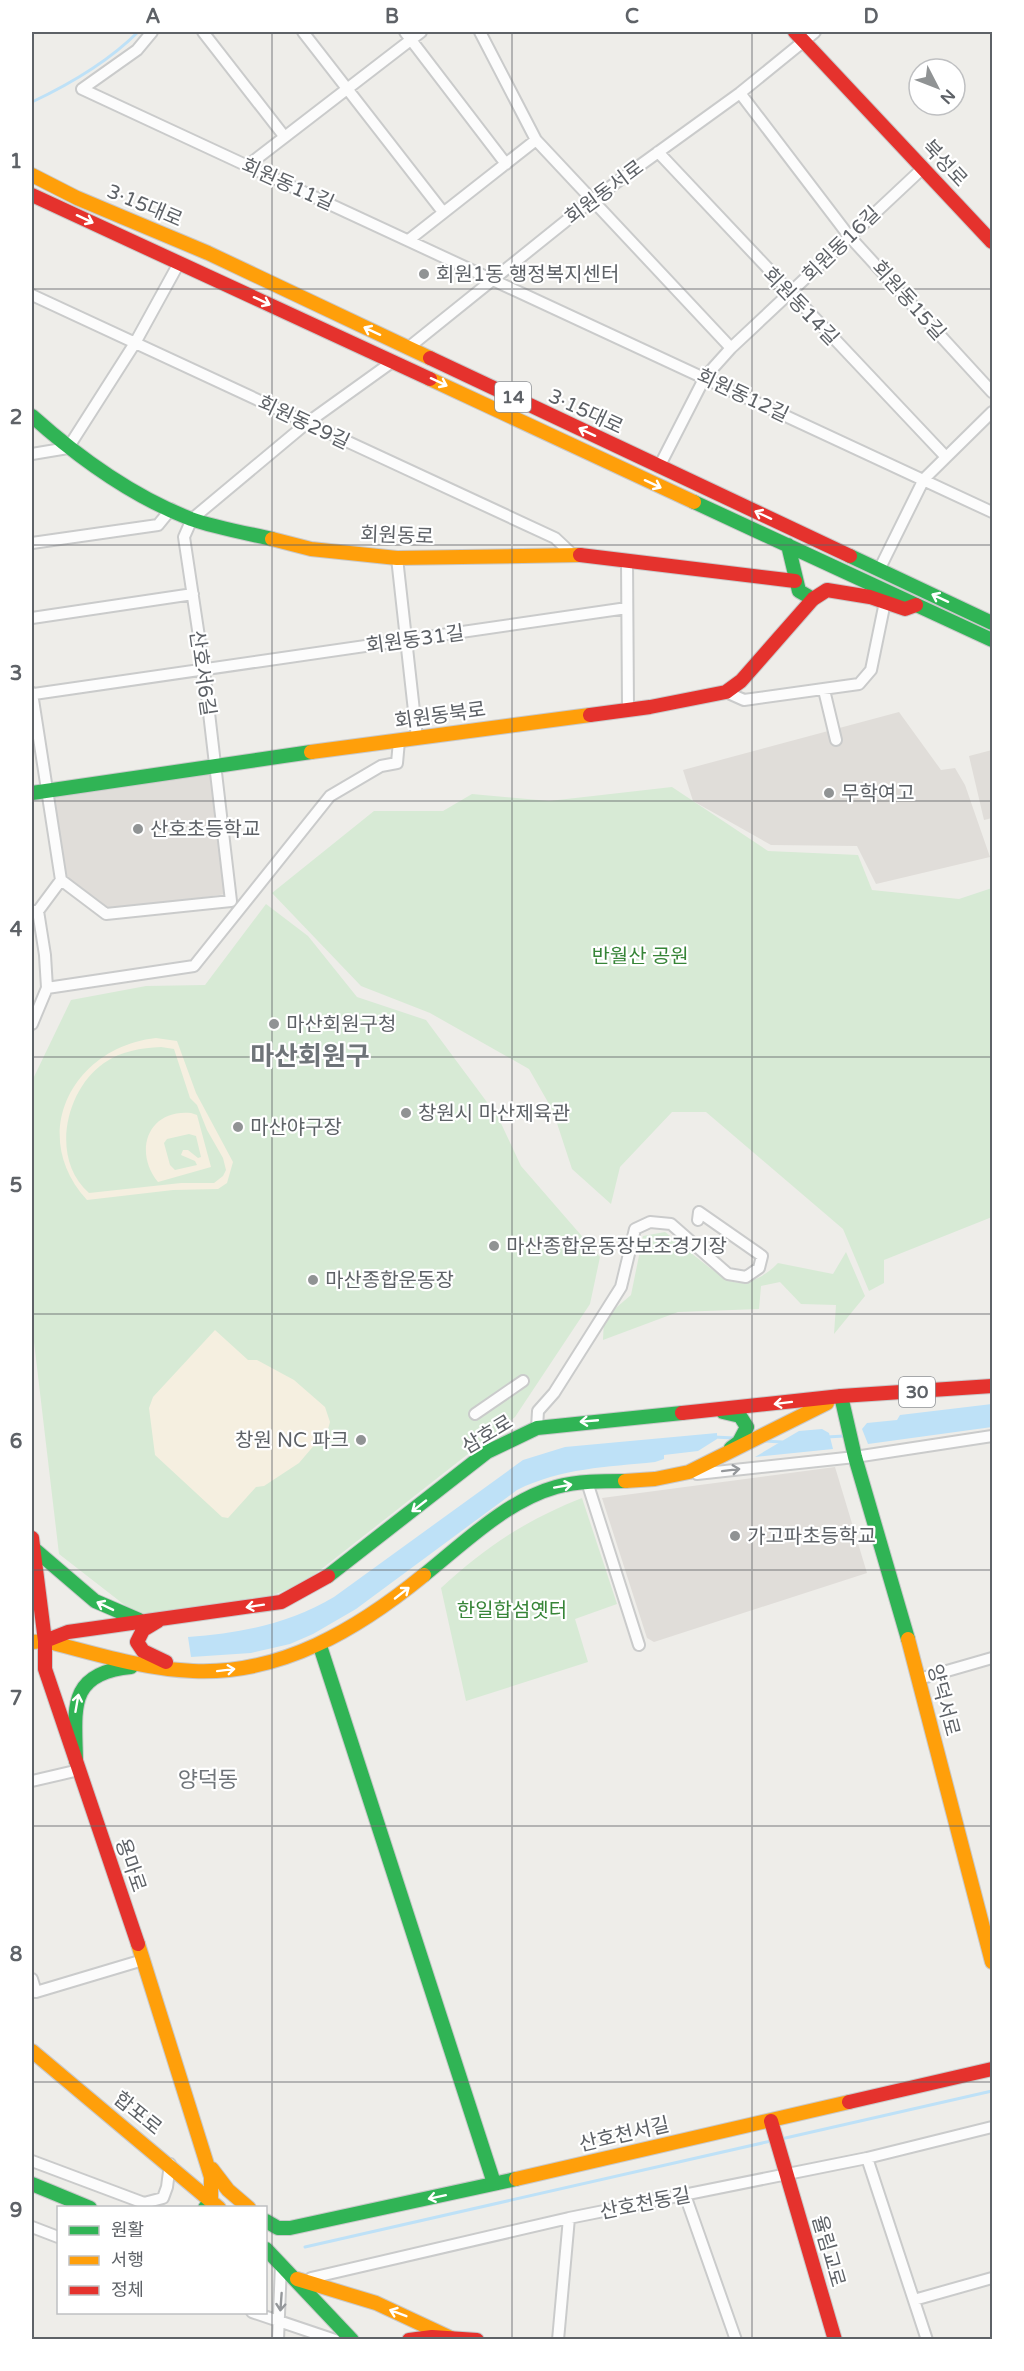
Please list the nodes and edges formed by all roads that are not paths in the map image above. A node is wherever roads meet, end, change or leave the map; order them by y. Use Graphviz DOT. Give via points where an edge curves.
graph roads {
  1 [pos="152,32"];
  2 [pos="203,32"];
  3 [pos="303,32"];
  4 [pos="421,32"];
  5 [pos="480,32"];
  6 [pos="815,32"];
  7 [pos="408,35"];
  8 [pos="799,36"];
  9 [pos="346,87"];
  10 [pos="740,93"];
  11 [pos="284,136"];
  12 [pos="536,140"];
  13 [pos="658,152"];
  14 [pos="506,164"];
  15 [pos="246,166"];
  16 [pos="923,168"];
  17 [pos="32,175"];
  18 [pos="32,195"];
  19 [pos="592,200"];
  20 [pos="443,213"];
  21 [pos="849,236"];
  22 [pos="410,239"];
  23 [pos="993,242"];
  24 [pos="179,263"];
  25 [pos="494,278"];
  26 [pos="789,294"];
  27 [pos="32,295"];
  28 [pos="135,343"];
  29 [pos="408,348"];
  30 [pos="731,348"];
  31 [pos="392,362"];
  32 [pos="705,376"];
  33 [pos="993,392"];
  34 [pos="993,412"];
  35 [pos="32,416"];
  36 [pos="307,423"];
  37 [pos="68,448"];
  38 [pos="32,454"];
  39 [pos="946,457"];
  40 [pos="659,467"];
  41 [pos="924,479"];
  42 [pos="171,509"];
  43 [pos="993,512"];
  44 [pos="192,519"];
  45 [pos="32,543"];
  46 [pos="788,545"];
  47 [pos="572,554"];
  48 [pos="396,558"];
  49 [pos="627,560"];
  50 [pos="879,570"];
  51 [pos="795,581"];
  52 [pos="192,594"];
  53 [pos="813,599"];
  54 [pos="885,603"];
  55 [pos="916,605"];
  56 [pos="627,608"];
  57 [pos="32,618"];
  58 [pos="993,623"];
  59 [pos="993,639"];
  60 [pos="406,640"];
  61 [pos="204,670"];
  62 [pos="824,690"];
  63 [pos="726,692"];
  64 [pos="33,694"];
  65 [pos="628,708"];
  66 [pos="417,738"];
  67 [pos="836,740"];
  68 [pos="399,741"];
  69 [pos="215,765"];
  70 [pos="46,790"];
  71 [pos="32,793"];
  72 [pos="61,880"];
  73 [pos="231,901"];
  74 [pos="244,903"];
  75 [pos="35,911"];
  76 [pos="47,988"];
  77 [pos="32,1024"];
  78 [pos="698,1220"];
  79 [pos="523,1381"];
  80 [pos="993,1386"];
  81 [pos="841,1396"];
  82 [pos="716,1411"];
  83 [pos="475,1414"];
  84 [pos="537,1428"];
  85 [pos="993,1436"];
  86 [pos="854,1453"];
  87 [pos="713,1461"];
  88 [pos="672,1477"];
  89 [pos="587,1482"];
  90 [pos="32,1543"];
  91 [pos="161,1619"];
  92 [pos="143,1622"];
  93 [pos="38,1641"];
  94 [pos="320,1646"];
  95 [pos="639,1646"];
  96 [pos="993,1658"];
  97 [pos="160,1668"];
  98 [pos="184,1671"];
  99 [pos="919,1679"];
  100 [pos="78,1765"];
  101 [pos="32,1781"];
  102 [pos="143,1960"];
  103 [pos="993,1962"];
  104 [pos="32,1979"];
  105 [pos="34,1995"];
  106 [pos="32,2051"];
  107 [pos="993,2069"];
  108 [pos="771,2121"];
  109 [pos="993,2127"];
  110 [pos="203,2153"];
  111 [pos="867,2158"];
  112 [pos="32,2162"];
  113 [pos="170,2164"];
  114 [pos="786,2173"];
  115 [pos="494,2183"];
  116 [pos="32,2184"];
  117 [pos="685,2195"];
  118 [pos="212,2205"];
  119 [pos="85,2206"];
  120 [pos="247,2206"];
  121 [pos="569,2218"];
  122 [pos="267,2222"];
  123 [pos="32,2227"];
  124 [pos="57,2237"];
  125 [pos="272,2257"];
  126 [pos="993,2278"];
  127 [pos="297,2279"];
  128 [pos="914,2300"];
  129 [pos="255,2314"];
  130 [pos="279,2323"];
  131 [pos="430,2338"];
  132 [pos="451,2338"];
  133 [pos="278,2340"];
  134 [pos="335,2340"];
  135 [pos="352,2340"];
  136 [pos="409,2340"];
  137 [pos="477,2340"];
  138 [pos="558,2340"];
  139 [pos="736,2340"];
  140 [pos="835,2340"];
  141 [pos="927,2340"];
  1 -- 15 [label="street, 회원동11길" via="138,50 82,89"];
  2 -- 11 [label="street"];
  3 -- 9 [label="street"];
  4 -- 7 [label="street"];
  5 -- 12 [label="street"];
  6 -- 8 [label="street, 회원동서로"];
  7 -- 9 [label="street"];
  7 -- 14 [label="street"];
  8 -- 10 [label="street, 회원동서로"];
  8 -- 16 [label="main road, 북성로"];
  9 -- 11 [label="street"];
  9 -- 20 [label="street"];
  10 -- 13 [label="street, 회원동서로"];
  10 -- 21 [label="street, 회원동15길"];
  11 -- 15 [label="street"];
  12 -- 14 [label="street"];
  12 -- 19 [label="street"];
  13 -- 19 [label="street, 회원동서로"];
  13 -- 26 [label="street, 회원동14길"];
  14 -- 20 [label="street"];
  15 -- 22 [label="street, 회원동11길"];
  16 -- 21 [label="street, 회원동16길"];
  16 -- 23 [label="main road, 북성로"];
  29 -- 17 [label="main road, 3·15대로 / 14, one-way"];
  18 -- 24 [label="main road, 3·15대로 / 14, one-way"];
  19 -- 25 [label="street, 회원동서로"];
  19 -- 30 [label="street"];
  20 -- 22 [label="street"];
  21 -- 26 [label="street, 회원동16길"];
  21 -- 33 [label="street, 회원동15길"];
  22 -- 25 [label="street, 회원동11길"];
  24 -- 28 [label="street"];
  24 -- 31 [label="main road, 3·15대로 / 14, one-way"];
  25 -- 29 [label="street, 회원동서로"];
  25 -- 32 [label="street, 회원동12길"];
  26 -- 30 [label="street, 회원동16길"];
  26 -- 39 [label="street, 회원동14길"];
  27 -- 28 [label="street, 회원동29길"];
  28 -- 36 [label="street, 회원동29길"];
  28 -- 37 [label="street"];
  40 -- 29 [label="main road, 3·15대로 / 14, one-way"];
  30 -- 32 [label="street, 회원동16길"];
  31 -- 36 [label="street"];
  31 -- 46 [label="main road, 3·15대로 / 14, one-way"];
  32 -- 40 [label="street, 회원동16길"];
  32 -- 41 [label="street, 회원동12길"];
  34 -- 39 [label="street"];
  35 -- 37 [label="main road, 회원동로"];
  36 -- 44 [label="street"];
  36 -- 47 [label="street, 회원동29길" via="555,538"];
  37 -- 38 [label="street"];
  37 -- 42 [label="main road, 회원동로" via="133,492"];
  39 -- 41 [label="street"];
  50 -- 40 [label="main road, 3·15대로 / 14, one-way"];
  41 -- 43 [label="street, 회원동12길"];
  41 -- 50 [label="street"];
  42 -- 44 [label="main road, 회원동로"];
  42 -- 45 [label="street" via="158,525"];
  44 -- 48 [label="main road, 회원동로" via="311,549"];
  44 -- 52 [label="street, 산호서6길" via="184,537"];
  46 -- 51 [label="main road"];
  46 -- 55 [label="main road, 3·15대로 / 14"];
  47 -- 48 [label="main road, 회원동로"];
  47 -- 49 [label="main road, 회원동로"];
  48 -- 60 [label="street"];
  49 -- 51 [label="main road, 회원동로"];
  49 -- 56 [label="street"];
  58 -- 50 [label="main road, 3·15대로 / 14, one-way"];
  51 -- 53 [label="main road" via="799,591"];
  52 -- 57 [label="street"];
  52 -- 61 [label="street, 산호서6길"];
  53 -- 54 [label="main road" via="827,590"];
  53 -- 63 [label="main road, 회원동북로" via="741,681"];
  54 -- 55 [label="main road" via="905,609"];
  54 -- 62 [label="street" via="873,663 865,680"];
  55 -- 59 [label="main road, 3·15대로 / 14"];
  56 -- 60 [label="street, 회원동31길"];
  56 -- 65 [label="street"];
  60 -- 61 [label="street, 회원동31길"];
  60 -- 66 [label="street"];
  61 -- 64 [label="street, 회원동31길"];
  61 -- 69 [label="street, 산호서6길"];
  62 -- 63 [label="street" via="744,700"];
  62 -- 67 [label="street"];
  63 -- 65 [label="main road, 회원동북로" via="650,708"];
  64 -- 70 [label="street"];
  65 -- 66 [label="main road, 회원동북로"];
  66 -- 68 [label="main road, 회원동북로"];
  68 -- 69 [label="main road, 회원동북로"];
  68 -- 74 [label="street" via="397,762 381,766 330,796"];
  69 -- 70 [label="main road, 회원동북로"];
  69 -- 73 [label="street, 산호서6길"];
  70 -- 71 [label="main road, 회원동북로"];
  70 -- 72 [label="street"];
  72 -- 73 [label="street" via="105,914"];
  72 -- 75 [label="street"];
  73 -- 74 [label="street"];
  74 -- 76 [label="street" via="194,966"];
  75 -- 76 [label="street" via="45,955"];
  76 -- 77 [label="street"];
  78 -- 84 [label="street" via="699,1212 762,1256 759,1268 746,1277 728,1274 670,1224 650,1222 635,1229 621,1287 538,1412"];
  79 -- 83 [label="street"];
  80 -- 81 [label="main road, 삼호로 / 30"];
  81 -- 82 [label="main road, 삼호로, one-way"];
  81 -- 86 [label="main road, 양덕서로"];
  81 -- 87 [label="main road"];
  82 -- 84 [label="main road, 삼호로, one-way"];
  82 -- 87 [label="main road" via="733,1412 747,1427 739,1442"];
  84 -- 91 [label="main road, 삼호로, one-way" via="487,1452 304,1591 281,1602"];
  85 -- 86 [label="street"];
  88 -- 86 [label="street, one-way"];
  86 -- 99 [label="main road, 양덕서로"];
  87 -- 88 [label="main road"];
  88 -- 89 [label="main road"];
  94 -- 89 [label="main road, one-way" via="398,1596 519,1504 555,1487"];
  89 -- 95 [label="street"];
  92 -- 90 [label="main road, one-way" via="95,1601"];
  90 -- 93 [label="main road, 용마로"];
  91 -- 92 [label="main road, 삼호로"];
  91 -- 98 [label="main road" via="142,1630 139,1646"];
  92 -- 93 [label="main road, 삼호로" via="68,1632"];
  93 -- 97 [label="main road"];
  93 -- 100 [label="main road, 용마로"];
  98 -- 94 [label="main road, one-way" via="262,1664"];
  94 -- 115 [label="main road"];
  96 -- 99 [label="street"];
  97 -- 98 [label="main road"];
  100 -- 97 [label="main road, one-way" via="76,1704 84,1683 111,1667"];
  99 -- 103 [label="main road, 양덕서로"];
  100 -- 101 [label="street"];
  100 -- 102 [label="main road, 용마로"];
  102 -- 105 [label="street"];
  102 -- 110 [label="main road, 용마로"];
  104 -- 105 [label="street"];
  106 -- 113 [label="main road, 합포로"];
  107 -- 108 [label="main road, 산호천서길"];
  108 -- 114 [label="main road, 율림교로"];
  108 -- 115 [label="main road, 산호천서길"];
  109 -- 111 [label="street, 산호천동길"];
  110 -- 118 [label="main road, 용마로" via="212,2180"];
  110 -- 120 [label="main road" via="224,2185"];
  111 -- 114 [label="street, 산호천동길"];
  111 -- 128 [label="street"];
  112 -- 113 [label="street" via="144,2203 163,2198"];
  113 -- 118 [label="main road, 합포로"];
  114 -- 117 [label="street, 산호천동길"];
  114 -- 140 [label="main road, 율림교로"];
  115 -- 122 [label="main road, 산호천서길, one-way" via="290,2228 278,2228"];
  116 -- 119 [label="main road"];
  117 -- 121 [label="street, 산호천동길"];
  117 -- 139 [label="street"];
  121 -- 127 [label="street, 산호천동길" via="321,2278"];
  121 -- 138 [label="street"];
  123 -- 124 [label="street"];
  125 -- 127 [label="main road"];
  125 -- 130 [label="street, one-way"];
  126 -- 128 [label="street"];
  132 -- 127 [label="main road, one-way" via="423,2323 322,2284"];
  127 -- 135 [label="main road"];
  128 -- 141 [label="street"];
  129 -- 130 [label="street"];
  130 -- 133 [label="street"];
  130 -- 134 [label="street"];
  131 -- 132 [label="main road"];
  131 -- 136 [label="main road"];
  132 -- 137 [label="main road"];
}
